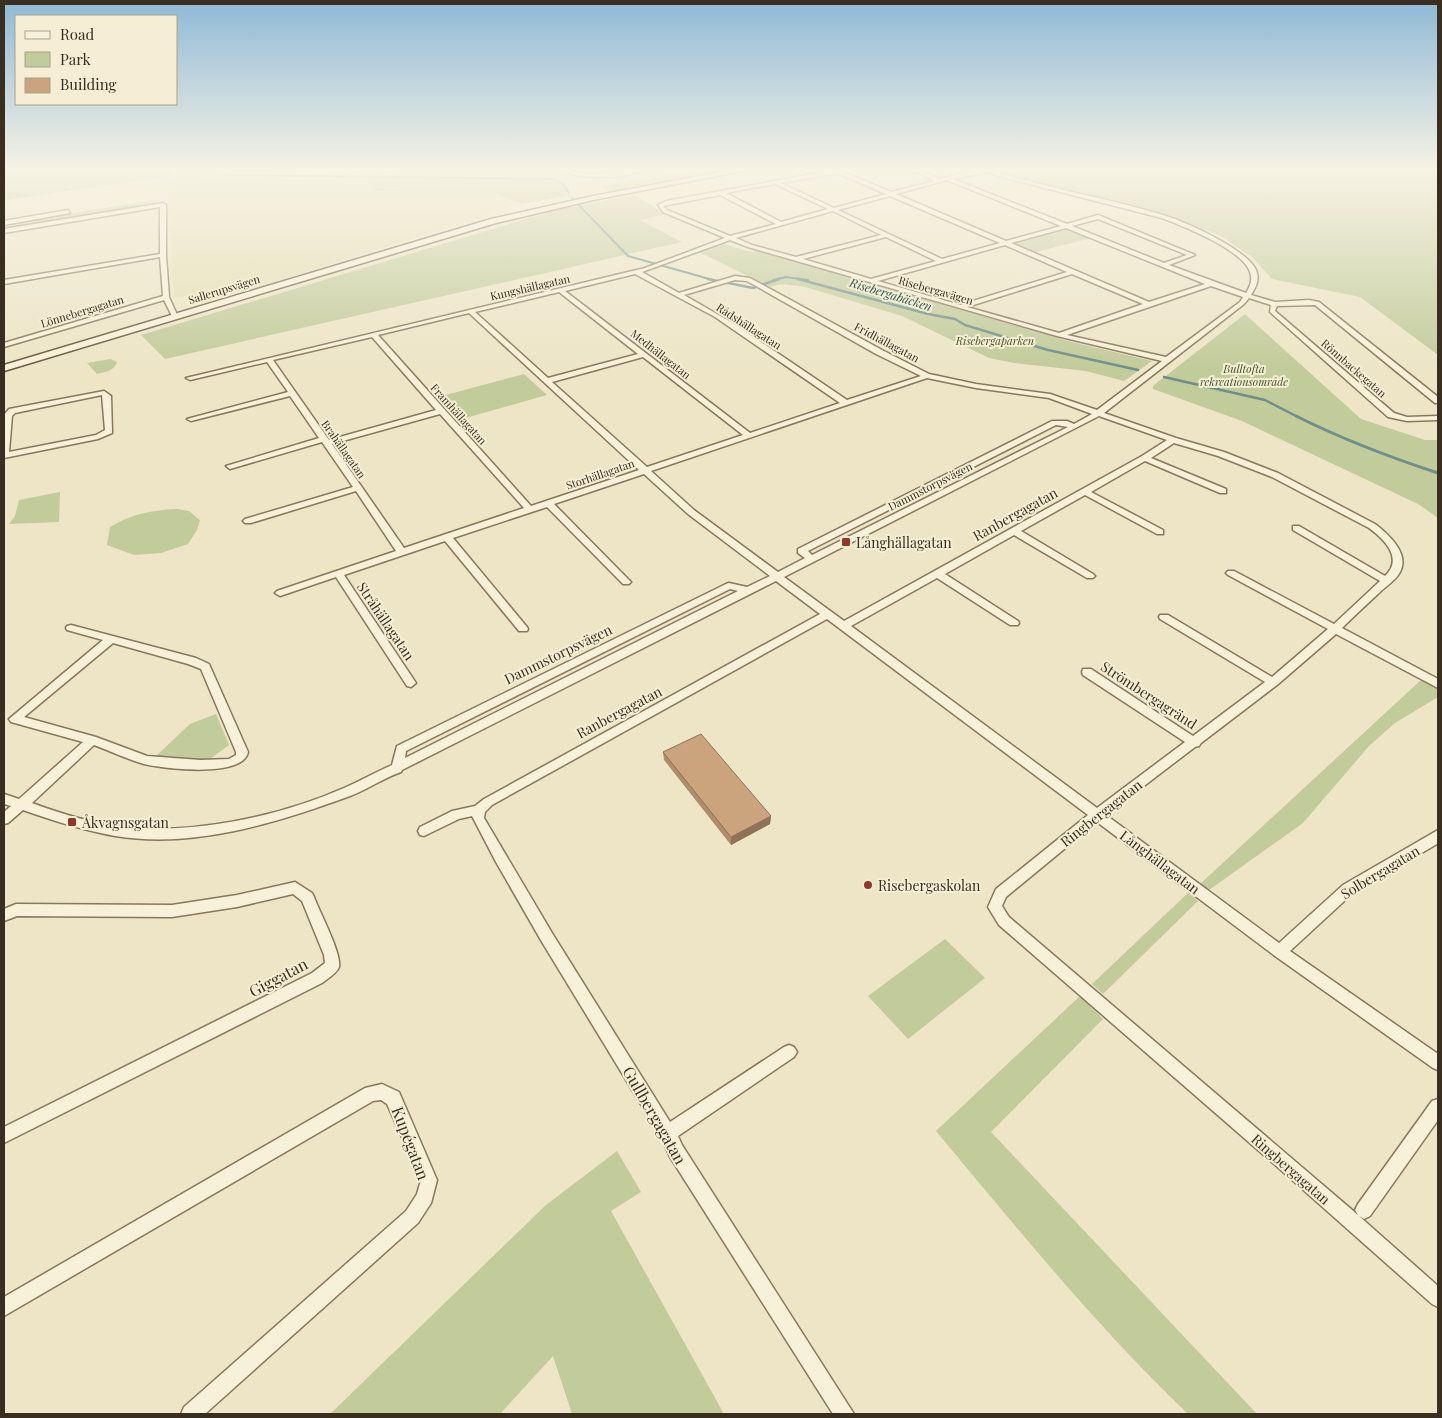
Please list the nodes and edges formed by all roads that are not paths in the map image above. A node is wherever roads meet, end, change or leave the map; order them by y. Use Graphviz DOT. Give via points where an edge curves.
graph roads {
  1 [pos="163,236"];
  2 [pos="439,236"];
  3 [pos="725,236"];
  4 [pos="736,236"];
  5 [pos="883,236"];
  6 [pos="889,236"];
  7 [pos="988,236"];
  8 [pos="1029,236"];
  9 [pos="1092,236"];
  10 [pos="1145,236"];
  11 [pos="1208,236"];
  12 [pos="729,238"];
  13 [pos="1004,243"];
  14 [pos="1222,244"];
  15 [pos="163,254"];
  16 [pos="796,259"];
  17 [pos="941,261"];
  18 [pos="1163,265"];
  19 [pos="1246,271"];
  20 [pos="637,272"];
  21 [pos="1072,272"];
  22 [pos="870,281"];
  23 [pos="4,282"];
  24 [pos="1248,282"];
  25 [pos="1210,284"];
  26 [pos="560,290"];
  27 [pos="1248,294"];
  28 [pos="678,295"];
  29 [pos="166,297"];
  30 [pos="1148,304"];
  31 [pos="1275,304"];
  32 [pos="959,307"];
  33 [pos="470,311"];
  34 [pos="175,318"];
  35 [pos="373,334"];
  36 [pos="1059,335"];
  37 [pos="4,345"];
  38 [pos="644,354"];
  39 [pos="268,359"];
  40 [pos="1168,360"];
  41 [pos="4,368"];
  42 [pos="927,376"];
  43 [pos="190,378"];
  44 [pos="547,381"];
  45 [pos="292,393"];
  46 [pos="1438,401"];
  47 [pos="846,403"];
  48 [pos="441,411"];
  49 [pos="1097,414"];
  50 [pos="1438,418"];
  51 [pos="191,419"];
  52 [pos="1074,427"];
  53 [pos="749,436"];
  54 [pos="1173,440"];
  55 [pos="325,441"];
  56 [pos="4,456"];
  57 [pos="1145,458"];
  58 [pos="230,466"];
  59 [pos="646,470"];
  60 [pos="358,488"];
  61 [pos="1223,491"];
  62 [pos="1085,492"];
  63 [pos="548,503"];
  64 [pos="529,510"];
  65 [pos="248,521"];
  66 [pos="1296,528"];
  67 [pos="1014,531"];
  68 [pos="1160,532"];
  69 [pos="447,537"];
  70 [pos="402,552"];
  71 [pos="812,559"];
  72 [pos="338,573"];
  73 [pos="1231,573"];
  74 [pos="938,574"];
  75 [pos="1090,576"];
  76 [pos="777,577"];
  77 [pos="1387,581"];
  78 [pos="626,582"];
  79 [pos="749,591"];
  80 [pos="280,593"];
  81 [pos="828,614"];
  82 [pos="1164,617"];
  83 [pos="1014,623"];
  84 [pos="844,626"];
  85 [pos="71,628"];
  86 [pos="1335,628"];
  87 [pos="522,629"];
  88 [pos="112,638"];
  89 [pos="1087,672"];
  90 [pos="1273,682"];
  91 [pos="411,683"];
  92 [pos="1438,684"];
  93 [pos="92,740"];
  94 [pos="1195,742"];
  95 [pos="397,769"];
  96 [pos="4,799"];
  97 [pos="21,805"];
  98 [pos="478,810"];
  99 [pos="1097,815"];
  100 [pos="4,820"];
  101 [pos="424,831"];
  102 [pos="1438,835"];
  103 [pos="4,915"];
  104 [pos="1280,952"];
  105 [pos="789,1052"];
  106 [pos="1438,1063"];
  107 [pos="1438,1107"];
  108 [pos="668,1133"];
  109 [pos="4,1135"];
  110 [pos="1364,1210"];
  111 [pos="1438,1298"];
  112 [pos="4,1307"];
  113 [pos="191,1414"];
  114 [pos="844,1414"];
  1 -- 15 [label="street"];
  2 -- 34 [label="main road, Sallerupsvägen"];
  3 -- 12 [label="street, Risebergavägen"];
  4 -- 12 [label="street, Kungshällagatan"];
  5 -- 16 [label="street"];
  6 -- 17 [label="street"];
  7 -- 13 [label="street"];
  8 -- 13 [label="street"];
  9 -- 18 [label="street, Rönnbackegatan"];
  10 -- 18 [label="street" via="1192,255"];
  11 -- 14 [label="street"];
  12 -- 16 [label="street, Risebergavägen"];
  12 -- 20 [label="street, Kungshällagatan"];
  13 -- 17 [label="street"];
  13 -- 21 [label="street"];
  14 -- 19 [label="street"];
  14 -- 27 [label="street" via="1255,272"];
  15 -- 23 [label="street"];
  15 -- 29 [label="street"];
  16 -- 22 [label="street, Risebergavägen"];
  17 -- 22 [label="street"];
  18 -- 25 [label="street, Rönnbackegatan"];
  20 -- 26 [label="street, Kungshällagatan"];
  20 -- 28 [label="street, Rådshällagatan"];
  21 -- 30 [label="street"];
  21 -- 32 [label="street"];
  22 -- 32 [label="street, Risebergavägen"];
  24 -- 27 [label="street"];
  25 -- 27 [label="street, Rönnbackegatan"];
  25 -- 30 [label="street"];
  26 -- 33 [label="street, Kungshällagatan"];
  26 -- 38 [label="street, Medhällagatan"];
  27 -- 31 [label="street, Rönnbackegatan"];
  27 -- 40 [label="street, Dammstorpsvägen" via="1242,303"];
  28 -- 42 [label="street, Fridhällagatan" via="742,278 765,287"];
  28 -- 47 [label="street, Rådshällagatan" via="717,316"];
  29 -- 34 [label="street"];
  29 -- 37 [label="street, Lönnebergagatan"];
  30 -- 36 [label="street"];
  31 -- 46 [label="street, Rönnbackegatan" via="1309,302 1322,306"];
  31 -- 50 [label="street, Rönnbackegatan" via="1272,311 1391,415 1407,420"];
  32 -- 36 [label="street, Risebergavägen"];
  33 -- 35 [label="street, Kungshällagatan"];
  33 -- 44 [label="street, Långhällagatan"];
  34 -- 41 [label="main road, Sallerupsvägen"];
  35 -- 39 [label="street, Kungshällagatan"];
  35 -- 48 [label="street, Framhällagatan"];
  36 -- 40 [label="street, Risebergavägen"];
  38 -- 44 [label="street"];
  38 -- 53 [label="street, Medhällagatan"];
  39 -- 43 [label="street, Kungshällagatan"];
  39 -- 45 [label="street, Brahällagatan"];
  40 -- 49 [label="street, Dammstorpsvägen"];
  42 -- 47 [label="street, Storhällagatan"];
  42 -- 49 [label="street, Fridhällagatan" via="1050,396"];
  44 -- 59 [label="street, Långhällagatan"];
  45 -- 51 [label="street"];
  45 -- 55 [label="street, Brahällagatan"];
  47 -- 53 [label="street, Storhällagatan"];
  48 -- 55 [label="street"];
  48 -- 64 [label="street, Framhällagatan"];
  49 -- 52 [label="street, Dammstorpsvägen"];
  49 -- 54 [label="street, Ringbergagatan"];
  52 -- 71 [label="street, Dammstorpsvägen"];
  52 -- 71 [label="street, Dammstorpsvägen" via="1055,423 801,551"];
  53 -- 59 [label="street, Storhällagatan"];
  54 -- 57 [label="street, Ranbergagatan"];
  54 -- 77 [label="street, Ringbergagatan" via="1275,475 1372,526 1392,545 1398,559 1396,571"];
  55 -- 58 [label="street"];
  55 -- 60 [label="street, Brahällagatan"];
  56 -- 56 [label="street" via="8,415 12,411 96,394 107,396 109,431 105,435"];
  57 -- 61 [label="street"];
  57 -- 62 [label="street, Ranbergagatan"];
  59 -- 63 [label="street, Storhällagatan"];
  59 -- 76 [label="street, Långhällagatan" via="691,512"];
  60 -- 65 [label="street"];
  60 -- 70 [label="street, Brahällagatan"];
  62 -- 67 [label="street, Ranbergagatan"];
  62 -- 68 [label="street"];
  63 -- 64 [label="street, Storhällagatan"];
  63 -- 78 [label="street"];
  64 -- 69 [label="street, Storhällagatan"];
  66 -- 77 [label="street"];
  67 -- 74 [label="street, Ranbergagatan"];
  67 -- 75 [label="street"];
  69 -- 70 [label="street, Storhällagatan"];
  69 -- 87 [label="street"];
  70 -- 72 [label="street, Storhällagatan"];
  71 -- 76 [label="street, Dammstorpsvägen"];
  72 -- 80 [label="street, Storhällagatan"];
  72 -- 91 [label="street, Stråhällagatan"];
  73 -- 86 [label="street"];
  74 -- 83 [label="street"];
  74 -- 84 [label="street, Ranbergagatan"];
  76 -- 79 [label="street, Dammstorpsvägen"];
  76 -- 81 [label="street, Långhällagatan"];
  77 -- 86 [label="street, Ringbergagatan"];
  79 -- 95 [label="street, Dammstorpsvägen"];
  79 -- 95 [label="street, Dammstorpsvägen" via="729,586 401,749"];
  81 -- 84 [label="street, Långhällagatan"];
  81 -- 98 [label="street, Ranbergagatan" via="496,797"];
  82 -- 90 [label="street"];
  84 -- 99 [label="street, Långhällagatan"];
  85 -- 88 [label="street"];
  86 -- 90 [label="street, Ringbergagatan"];
  86 -- 92 [label="street"];
  88 -- 93 [label="street" via="15,719"];
  88 -- 93 [label="street" via="205,667 242,752 241,757 231,763 174,764 146,760"];
  89 -- 94 [label="street, Strömbergagränd"];
  90 -- 94 [label="street, Ringbergagatan"];
  93 -- 97 [label="street"];
  94 -- 99 [label="street, Ringbergagatan"];
  95 -- 97 [label="street, Dammstorpsvägen" via="309,806 240,825 193,832 117,831 72,822"];
  96 -- 97 [label="street, Dammstorpsvägen"];
  97 -- 100 [label="street"];
  98 -- 101 [label="street, Ranbergagatan" via="456,815"];
  98 -- 108 [label="street, Gullbergagatan" via="478,818 504,867"];
  99 -- 104 [label="street, Långhällagatan"];
  99 -- 111 [label="street, Ringbergagatan" via="1001,893 995,907 1004,921"];
  102 -- 104 [label="street, Solbergagatan" via="1348,889"];
  103 -- 109 [label="street, Giggatan" via="16,910 172,911 295,888 307,897 331,955 332,966 317,978"];
  104 -- 106 [label="street, Långhällagatan"];
  105 -- 108 [label="street"];
  107 -- 110 [label="street"];
  108 -- 114 [label="street, Gullbergagatan" via="676,1151"];
  112 -- 113 [label="street, Kupégatan" via="371,1094 382,1092 394,1098 429,1180 425,1197 412,1217"];
}
